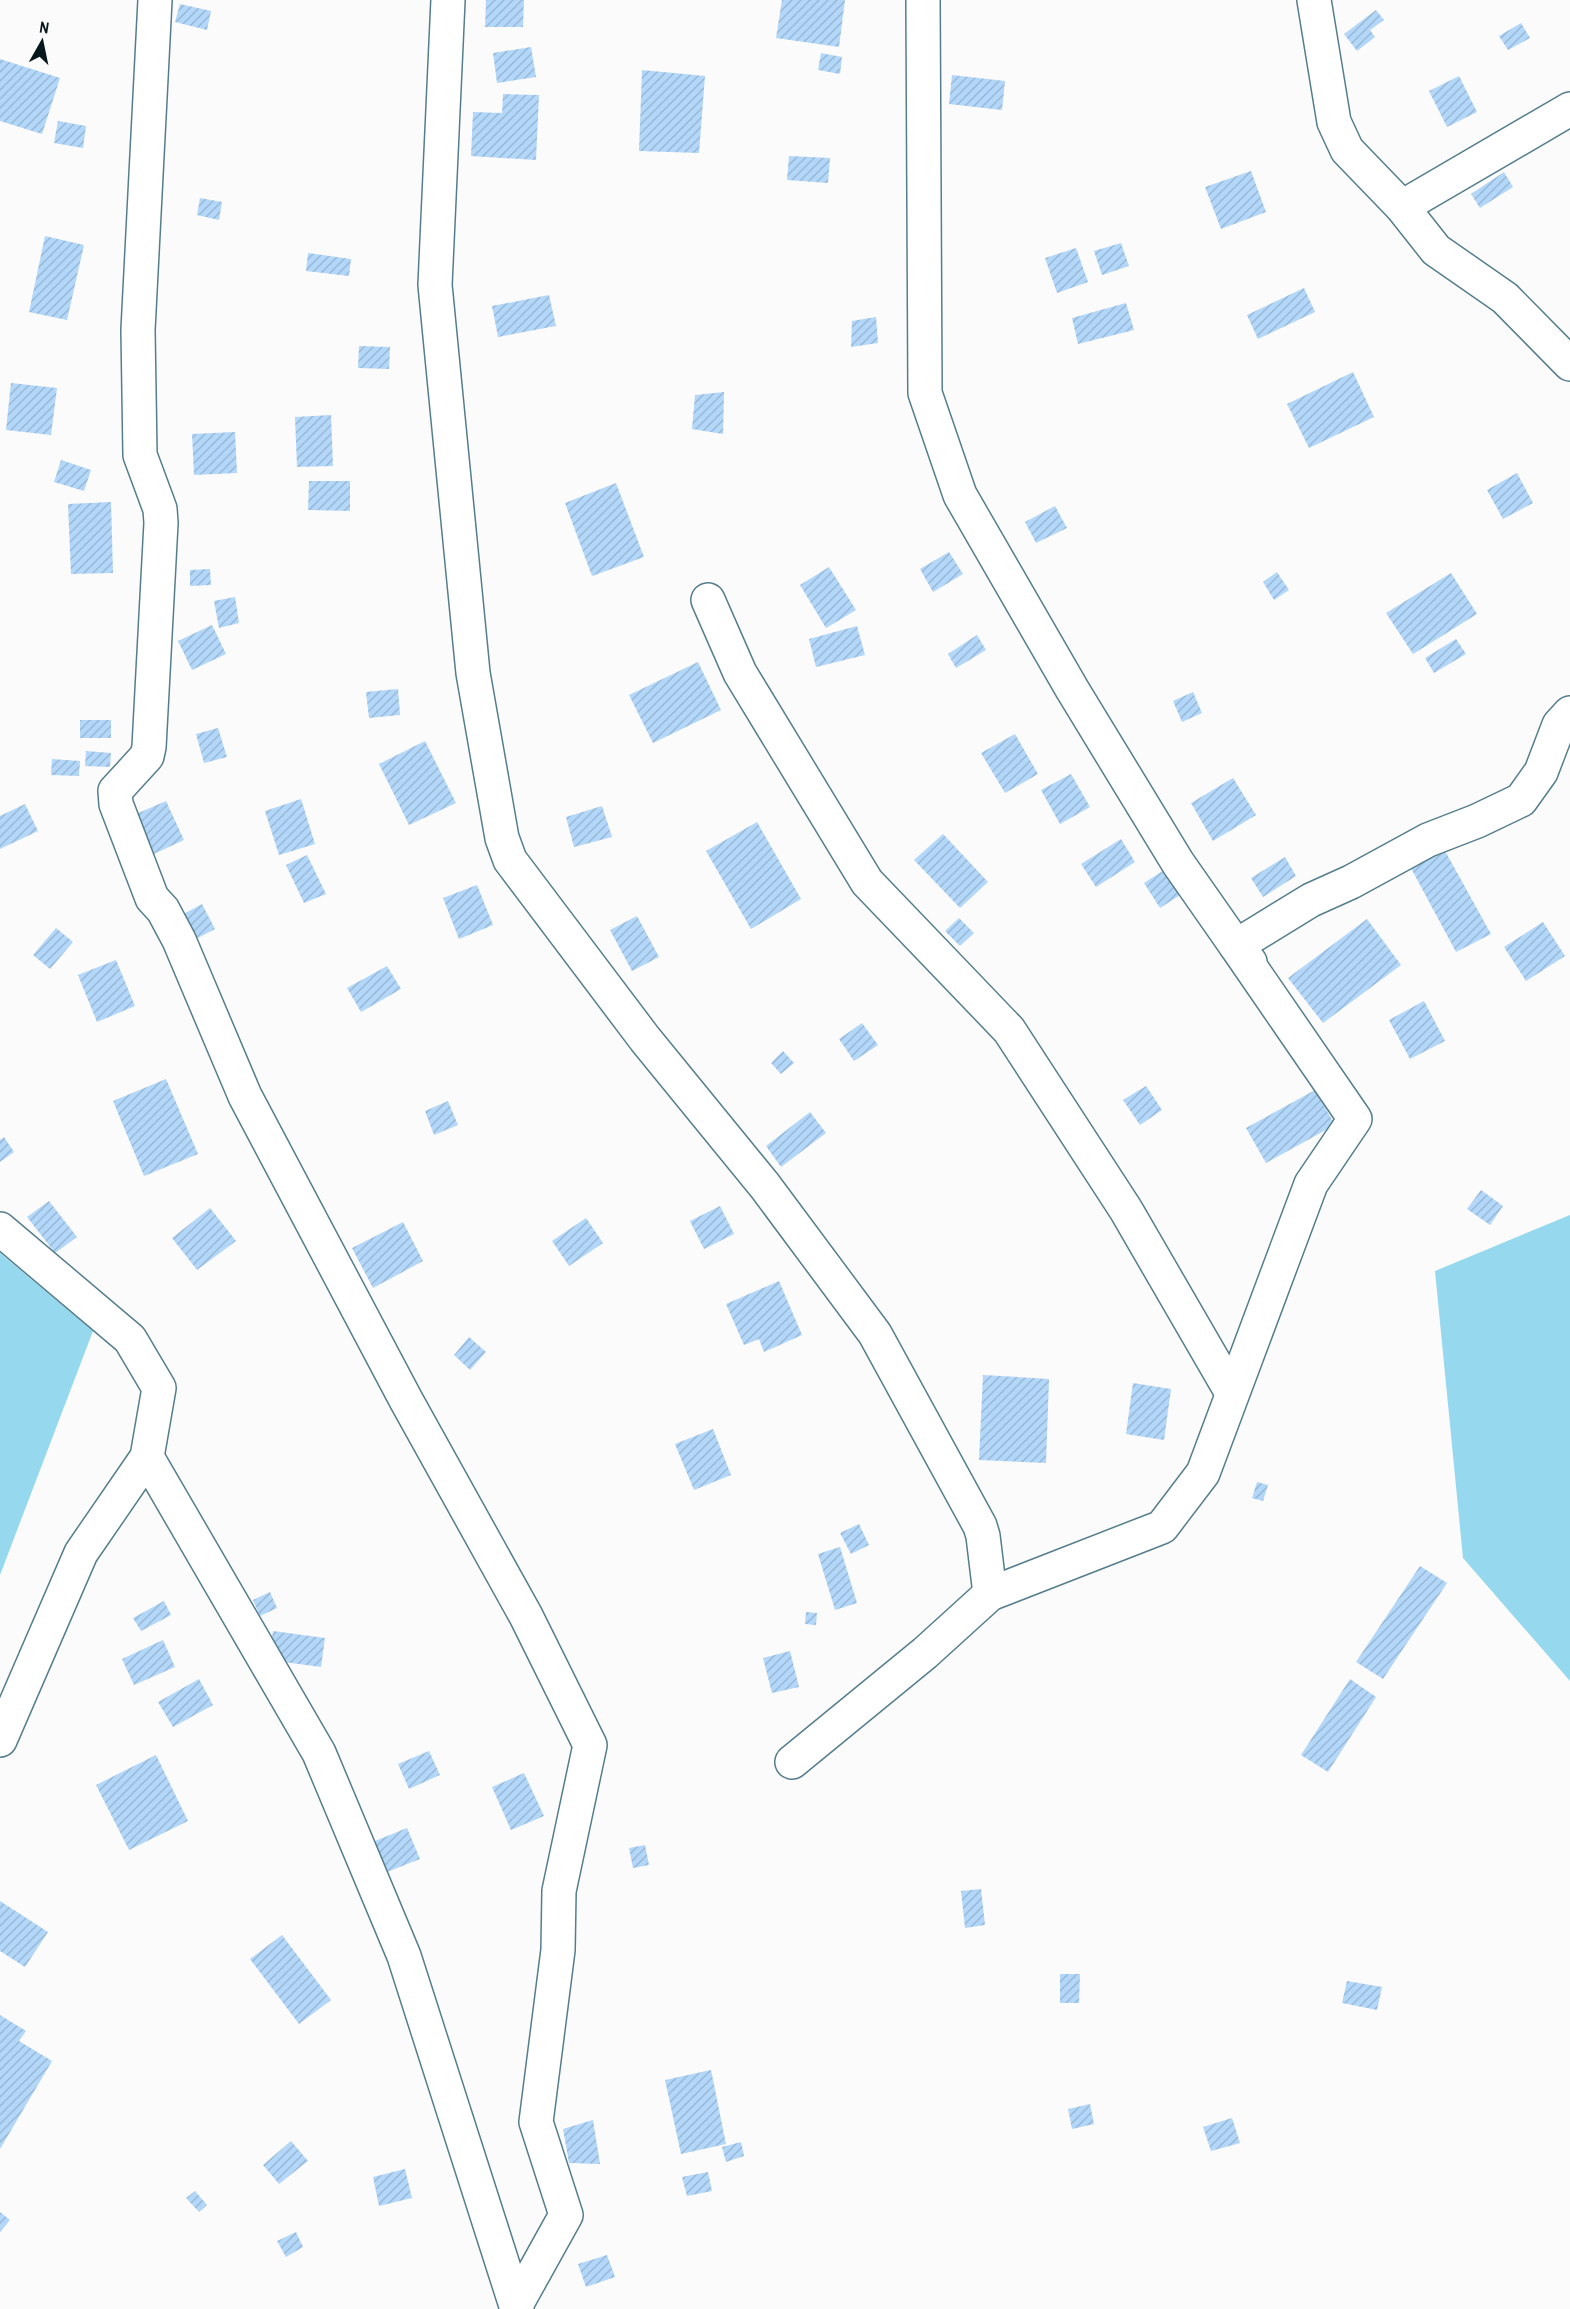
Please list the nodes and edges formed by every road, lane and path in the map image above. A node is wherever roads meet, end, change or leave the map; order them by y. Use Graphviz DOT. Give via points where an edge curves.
graph roads {
  1 [pos="155,0"];
  2 [pos="448,0"];
  3 [pos="924,0"];
  4 [pos="1314,0"];
  5 [pos="1570,109"];
  6 [pos="1402,207"];
  7 [pos="1570,364"];
  8 [pos="708,600"];
  9 [pos="1570,712"];
  10 [pos="1236,946"];
  11 [pos="0,1228"];
  12 [pos="1232,1393"];
  13 [pos="147,1457"];
  14 [pos="990,1594"];
  15 [pos="0,1740"];
  16 [pos="792,1762"];
  17 [pos="516,2307"];
  1 -- 17 [label="street" via="138,330 140,455 160,509 161,523 149,747 147,756 115,791 116,804 152,898 179,940 245,1096 526,1616 590,1745 559,1891 558,1950 536,2122 566,2216"];
  2 -- 14 [label="street" via="435,285 474,673 502,838 510,860 538,898 645,1039 765,1186 875,1334 980,1526"];
  3 -- 10 [label="street" via="925,393 960,495 1178,863"];
  4 -- 6 [label="street" via="1340,139"];
  5 -- 6 [label="street"];
  6 -- 7 [label="street" via="1436,250 1505,298"];
  8 -- 12 [label="street" via="740,673 867,882 1009,1030 1126,1210"];
  9 -- 10 [label="street" via="1559,725 1541,772 1521,800 1428,840 1311,900"];
  10 -- 12 [label="street" via="1355,1119 1311,1184"];
  11 -- 13 [label="street" via="130,1339 159,1388"];
  12 -- 14 [label="street" via="1203,1473 1162,1527"];
  13 -- 15 [label="street" via="81,1553"];
  13 -- 17 [label="street" via="319,1753 404,1956"];
  14 -- 16 [label="street"];
}
